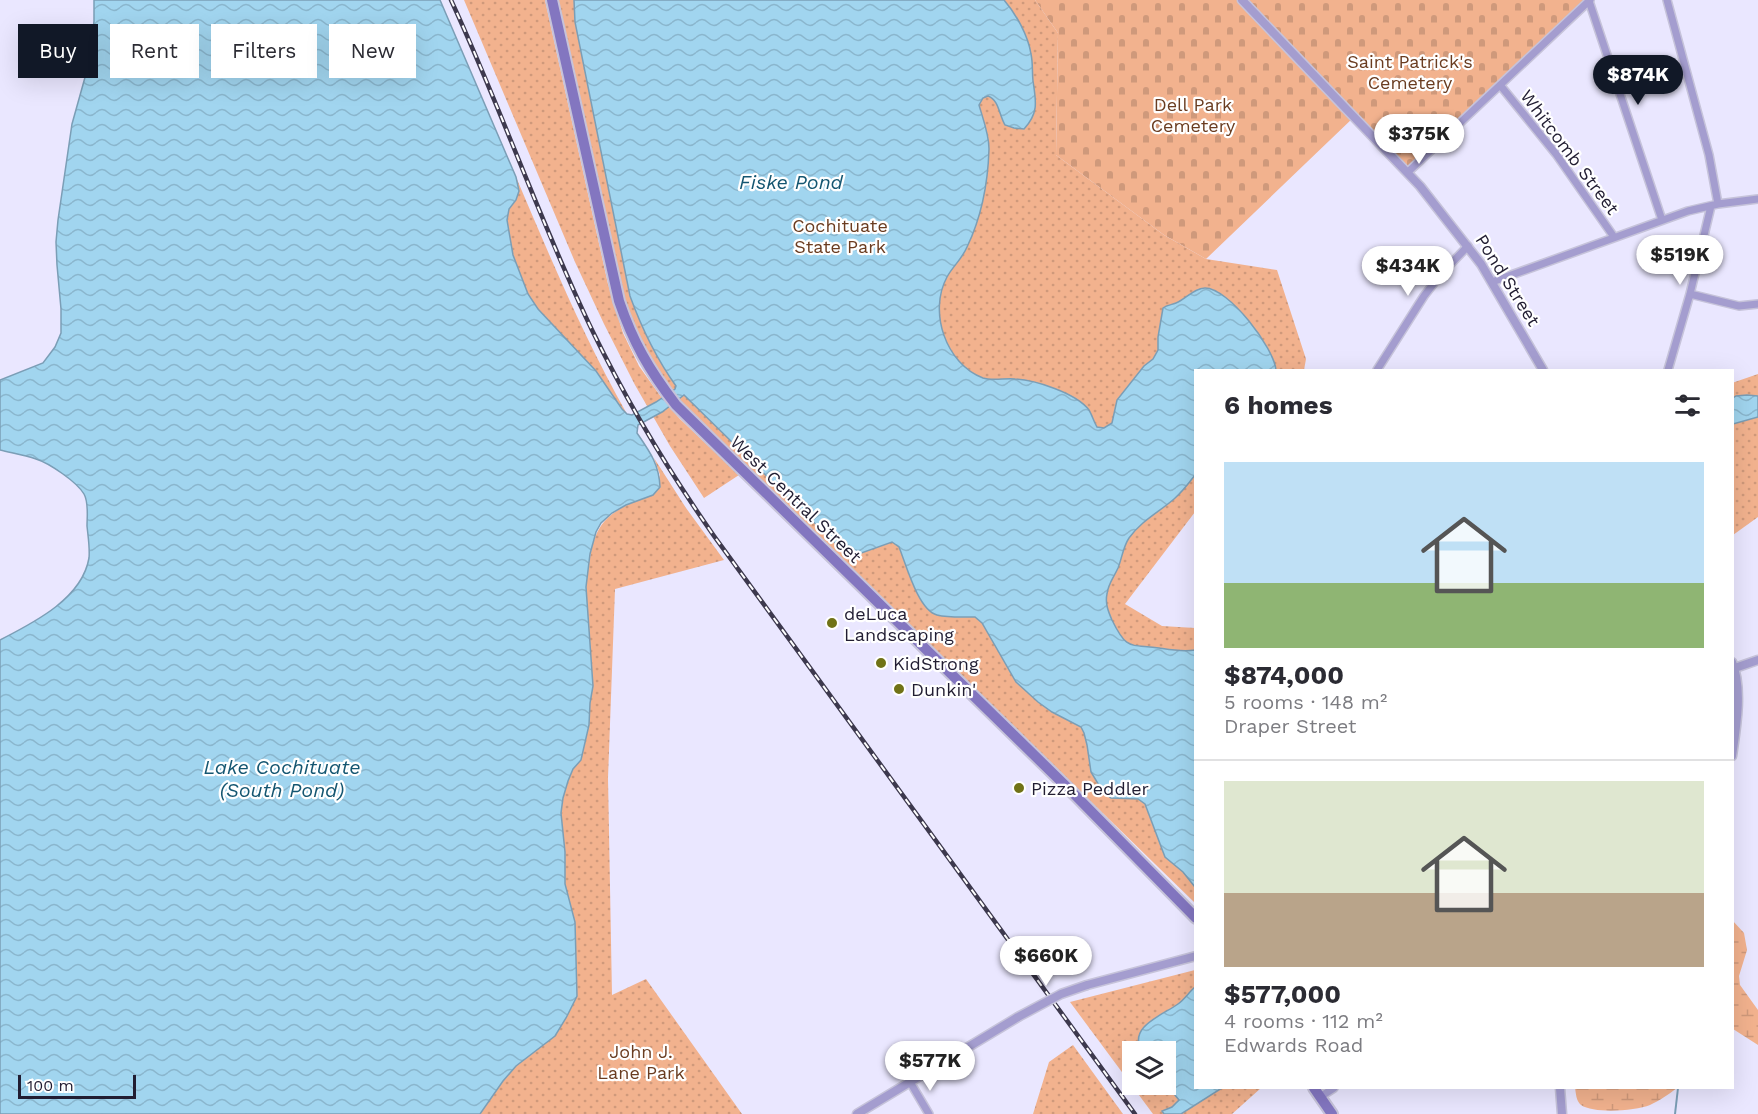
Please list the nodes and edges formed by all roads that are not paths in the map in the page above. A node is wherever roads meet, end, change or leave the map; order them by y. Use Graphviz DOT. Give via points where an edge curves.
graph roads {
  1 [pos="552,0"];
  2 [pos="1242,0"];
  3 [pos="1590,0"];
  4 [pos="1667,0"];
  5 [pos="1500,85"];
  6 [pos="1408,172"];
  7 [pos="1758,199"];
  8 [pos="1715,205"];
  9 [pos="1662,220"];
  10 [pos="1614,237"];
  11 [pos="1468,246"];
  12 [pos="1492,282"];
  13 [pos="1690,294"];
  14 [pos="1758,304"];
  15 [pos="1378,369"];
  16 [pos="1542,369"];
  17 [pos="1668,369"];
  18 [pos="1758,660"];
  19 [pos="1734,666"];
  20 [pos="1734,673"];
  21 [pos="1734,731"];
  22 [pos="1194,916"];
  23 [pos="1194,957"];
  24 [pos="910,1082"];
  25 [pos="1560,1089"];
  26 [pos="1317,1092"];
  27 [pos="857,1114"];
  28 [pos="928,1114"];
  29 [pos="1332,1114"];
  30 [pos="1562,1114"];
  1 -- 22 [label="main road, West Central Street" via="619,301 651,371 676,405"];
  2 -- 6 [label="street, Pond Street"];
  3 -- 5 [label="street"];
  3 -- 9 [label="street"];
  4 -- 8 [label="street" via="1709,155"];
  5 -- 6 [label="street"];
  5 -- 10 [label="street, Whitcomb Street" via="1562,162"];
  6 -- 11 [label="street, Pond Street"];
  7 -- 8 [label="street"];
  8 -- 9 [label="street"];
  8 -- 13 [label="street"];
  9 -- 10 [label="street"];
  10 -- 12 [label="street"];
  11 -- 12 [label="street, Pond Street"];
  11 -- 15 [label="street" via="1424,296"];
  12 -- 16 [label="street, Pond Street"];
  13 -- 14 [label="street" via="1739,306"];
  13 -- 17 [label="street"];
  18 -- 19 [label="street"];
  20 -- 21 [label="street"];
  23 -- 24 [label="street, bridge" via="1061,994"];
  24 -- 27 [label="street"];
  24 -- 28 [label="street"];
  25 -- 30 [label="street"];
  26 -- 29 [label="main road"];
}
